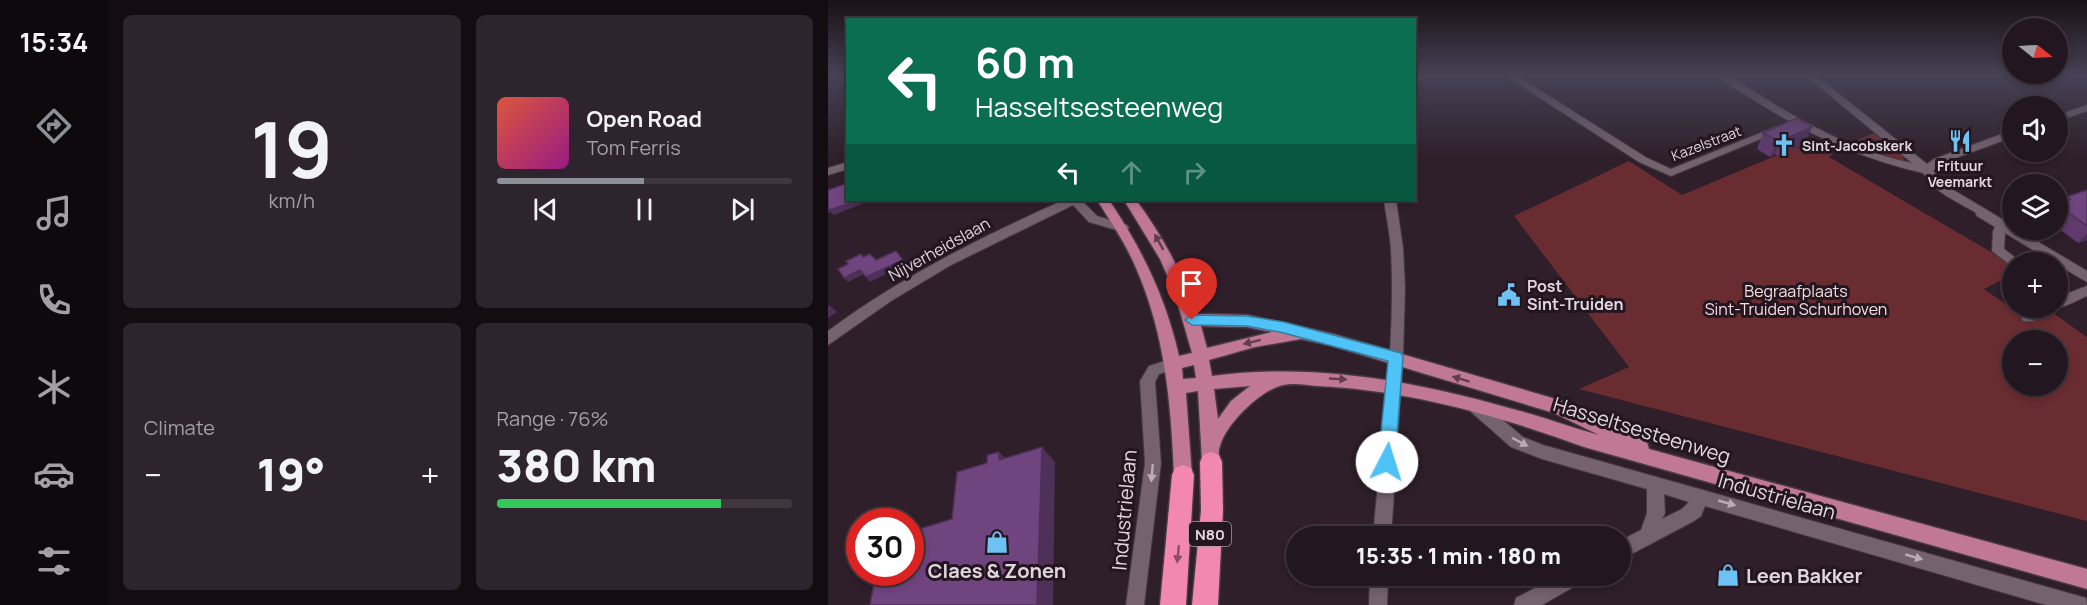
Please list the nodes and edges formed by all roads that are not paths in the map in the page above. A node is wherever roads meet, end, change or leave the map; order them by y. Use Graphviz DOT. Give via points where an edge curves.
graph roads {
  1 [pos="1552,102"];
  2 [pos="1764,102"];
  3 [pos="1842,102"];
  4 [pos="2087,108"];
  5 [pos="2068,115"];
  6 [pos="1796,123"];
  7 [pos="2002,137"];
  8 [pos="846,166"];
  9 [pos="1920,167"];
  10 [pos="828,172"];
  11 [pos="1072,201"];
  12 [pos="1075,201"];
  13 [pos="1104,201"];
  14 [pos="1131,201"];
  15 [pos="1390,201"];
  16 [pos="2000,220"];
  17 [pos="1123,228"];
  18 [pos="2002,254"];
  19 [pos="2087,277"];
  20 [pos="2087,291"];
  21 [pos="2068,298"];
  22 [pos="1192,320"];
  23 [pos="1304,334"];
  24 [pos="828,339"];
  25 [pos="1201,356"];
  26 [pos="1396,357"];
  27 [pos="1174,364"];
  28 [pos="1283,377"];
  29 [pos="1206,382"];
  30 [pos="1177,387"];
  31 [pos="1393,387"];
  32 [pos="1475,406"];
  33 [pos="1211,453"];
  34 [pos="1183,475"];
  35 [pos="1655,483"];
  36 [pos="1700,496"];
  37 [pos="1383,526"];
  38 [pos="1648,536"];
  39 [pos="1631,546"];
  40 [pos="2087,571"];
  41 [pos="2087,579"];
  42 [pos="1379,586"];
  43 [pos="1558,586"];
  44 [pos="1135,605"];
  45 [pos="1173,605"];
  46 [pos="1205,605"];
  47 [pos="1378,605"];
  48 [pos="1523,605"];
  49 [pos="2079,605"];
  1 -- 6 [label="street, Kazelstraat" via="1660,170 1671,173"];
  2 -- 6 [label="street"];
  3 -- 9 [label="street"];
  4 -- 5 [label="street"];
  6 -- 9 [label="street" via="1884,160"];
  7 -- 9 [label="street"];
  8 -- 10 [label="street"];
  9 -- 16 [label="street" via="1924,178 1942,192"];
  11 -- 24 [label="street, Nijverheidslaan" via="945,262"];
  12 -- 17 [label="street" via="1093,219"];
  13 -- 17 [label="main road, N80"];
  22 -- 14 [label="main road, N80, one-way" via="1167,257"];
  15 -- 26 [label="street" via="1398,274"];
  16 -- 18 [label="street" via="1998,251"];
  16 -- 19 [label="street"];
  17 -- 27 [label="main road, N80" via="1155,291"];
  20 -- 21 [label="street"];
  22 -- 23 [label="main road, Hasseltsesteenweg" via="1247,321"];
  22 -- 25 [label="main road, N80"];
  23 -- 25 [label="main road, Hasseltsesteenweg, one-way" via="1268,338"];
  23 -- 26 [label="main road, Hasseltsesteenweg"];
  25 -- 27 [label="main road, Hasseltsesteenweg"];
  25 -- 29 [label="main road, N80"];
  26 -- 31 [label="street"];
  40 -- 26 [label="main road, Hasseltsesteenweg, one-way" via="1635,446 1559,407"];
  27 -- 30 [label="main road, N80"];
  27 -- 44 [label="street, Industrielaan, one-way" via="1154,370 1147,381 1153,463"];
  28 -- 29 [label="main road, Hasseltsesteenweg"];
  28 -- 31 [label="main road, Hasseltsesteenweg, one-way"];
  28 -- 33 [label="main road" via="1244,398 1227,417"];
  29 -- 30 [label="main road, Hasseltsesteenweg"];
  29 -- 33 [label="main road, N80"];
  30 -- 34 [label="main road, N80"];
  31 -- 32 [label="main road, Hasseltsesteenweg"];
  31 -- 37 [label="street"];
  32 -- 35 [label="street, Industrielaan, one-way" via="1516,442 1542,453"];
  32 -- 41 [label="main road, Hasseltsesteenweg"];
  33 -- 46 [label="highway, N80" via="1212,510"];
  34 -- 45 [label="highway, N80, one-way"];
  35 -- 36 [label="street, Industrielaan"];
  35 -- 38 [label="street" via="1656,513"];
  36 -- 38 [label="street" via="1695,510"];
  36 -- 49 [label="street, Industrielaan, one-way"];
  38 -- 39 [label="street"];
  42 -- 47 [label="street"];
  43 -- 48 [label="street"];
}
